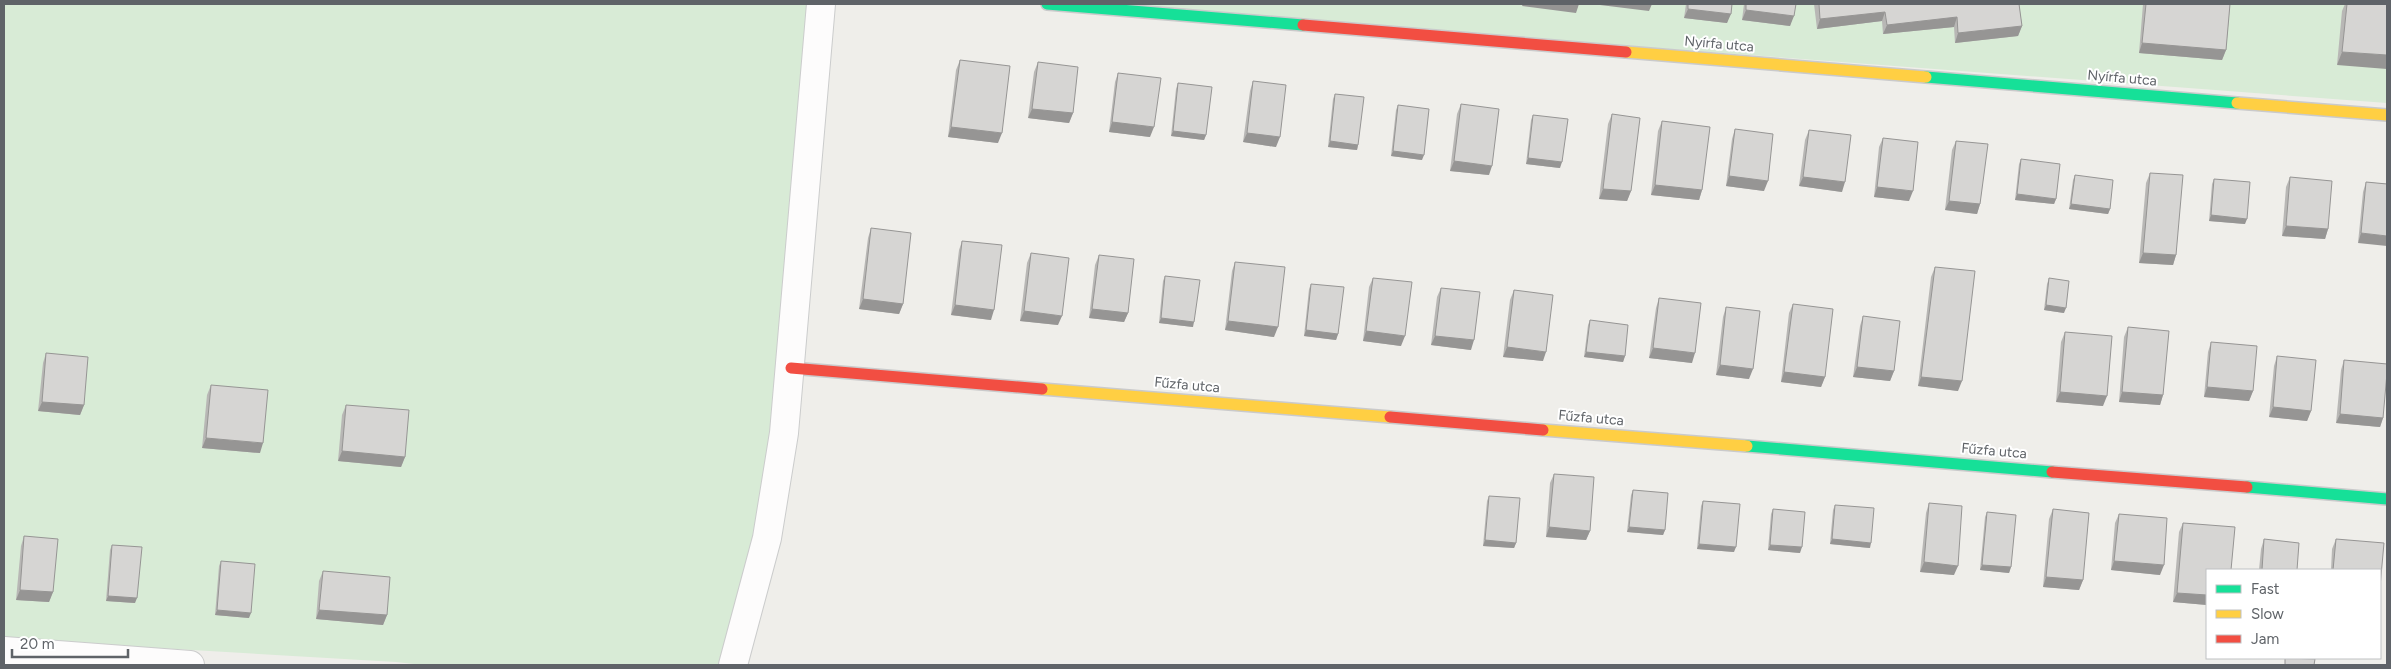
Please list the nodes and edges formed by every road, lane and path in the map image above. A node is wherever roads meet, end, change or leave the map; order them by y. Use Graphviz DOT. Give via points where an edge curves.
graph roads {
  1 [pos="822,4"];
  2 [pos="1047,4"];
  3 [pos="2387,115"];
  4 [pos="792,368"];
  5 [pos="2387,499"];
  6 [pos="4,651"];
  7 [pos="190,665"];
  8 [pos="733,665"];
  1 -- 4 [label="street"];
  2 -- 3 [label="street, Nyírfa utca"];
  4 -- 5 [label="street, Fűzfa utca"];
  4 -- 8 [label="street" via="767,538"];
  6 -- 7 [label="street"];
}
